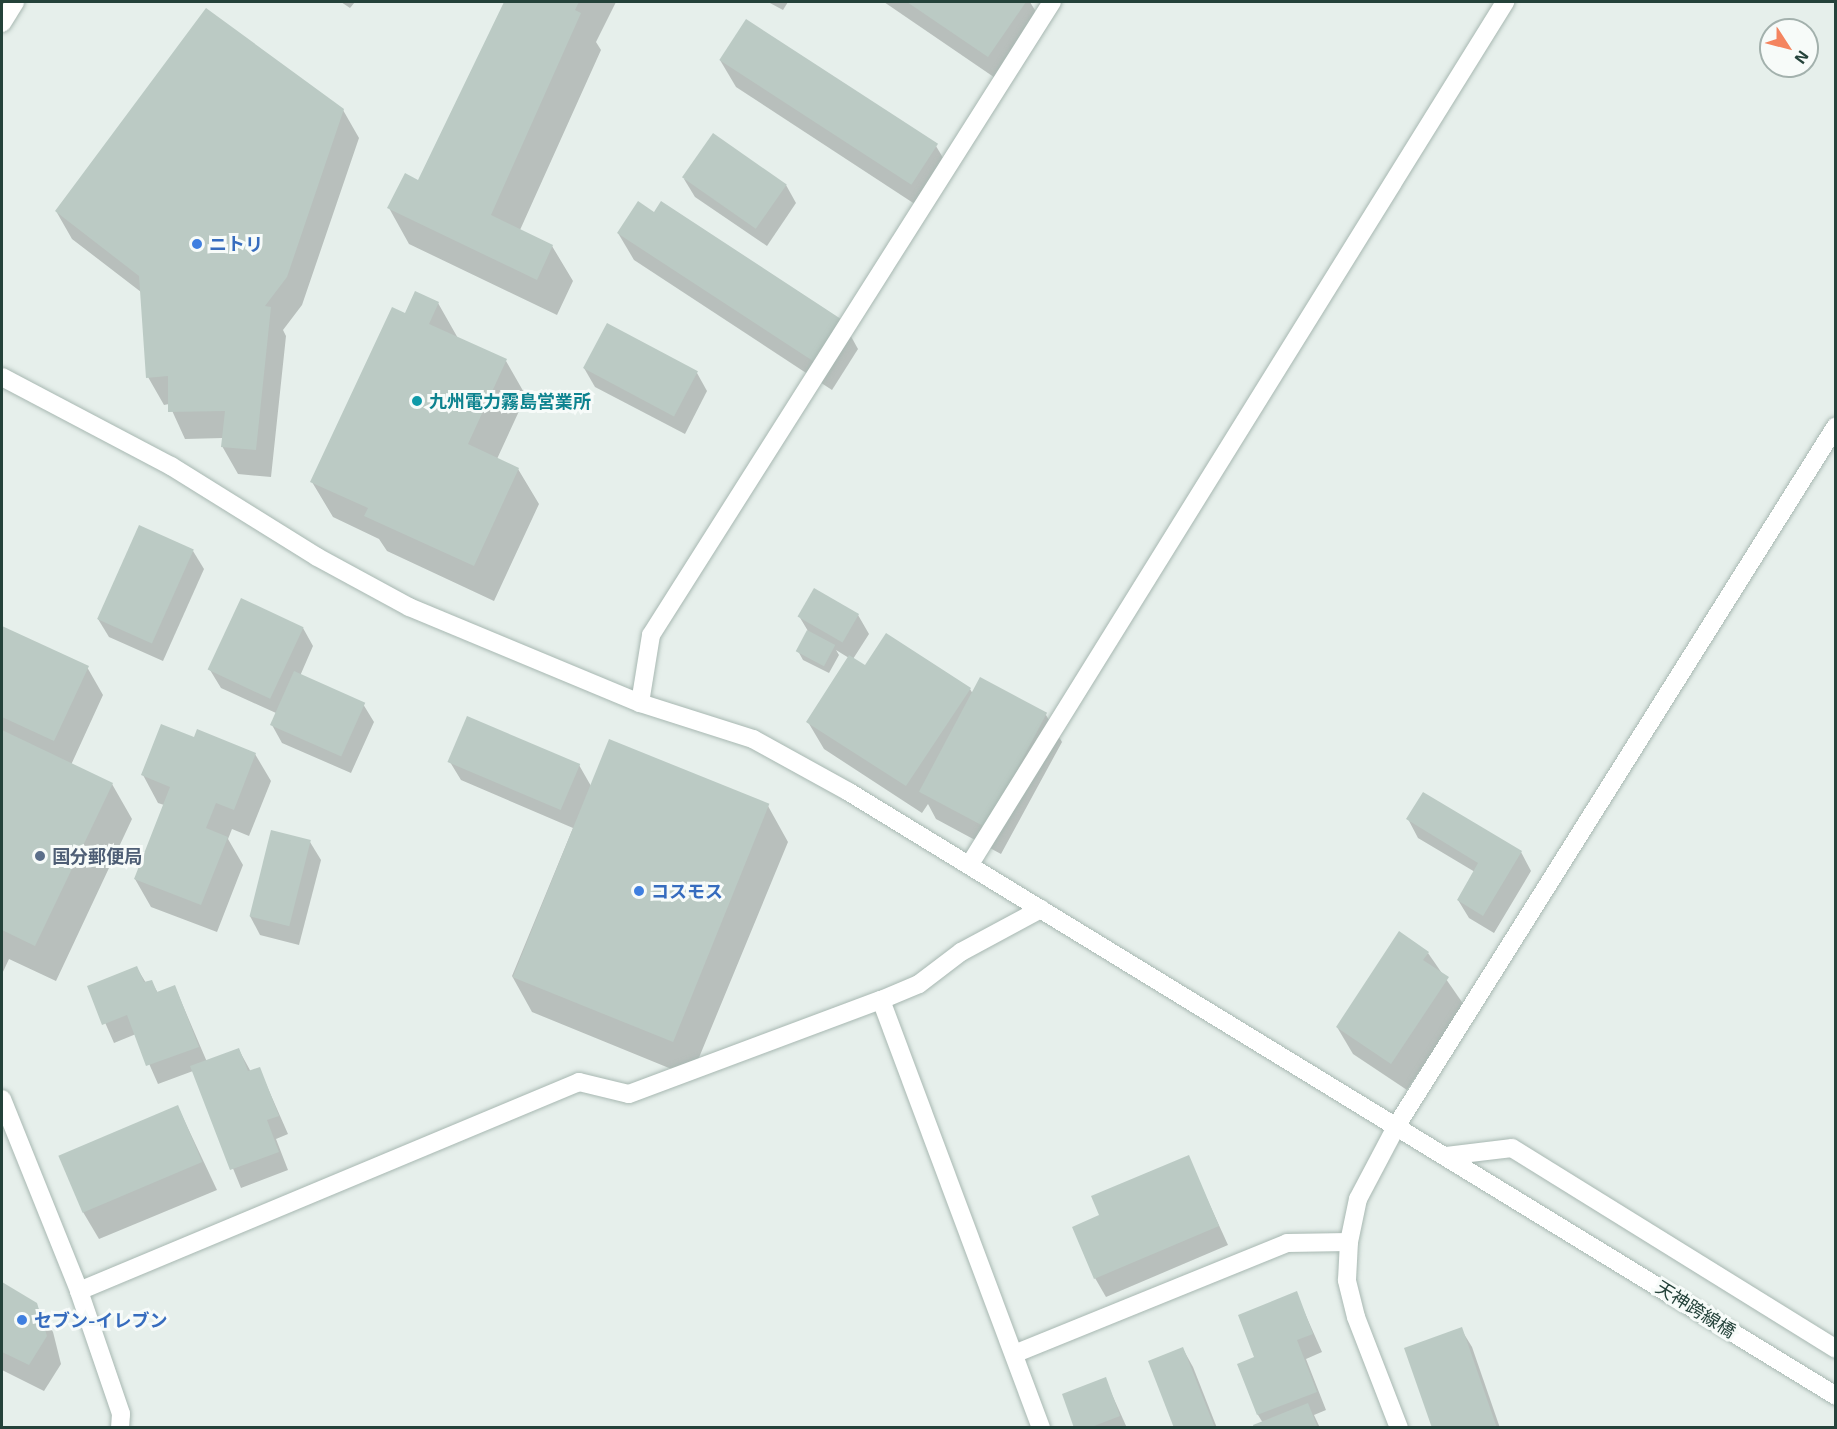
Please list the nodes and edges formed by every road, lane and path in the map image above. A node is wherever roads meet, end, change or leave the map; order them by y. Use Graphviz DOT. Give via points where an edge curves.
graph roads {
  1 [pos="15,2"];
  2 [pos="1052,2"];
  3 [pos="1505,2"];
  4 [pos="2,23"];
  5 [pos="2,377"];
  6 [pos="1836,426"];
  7 [pos="640,702"];
  8 [pos="970,864"];
  9 [pos="1041,909"];
  10 [pos="881,1000"];
  11 [pos="2,1099"];
  12 [pos="1397,1125"];
  13 [pos="1445,1156"];
  14 [pos="1349,1242"];
  15 [pos="80,1290"];
  16 [pos="1836,1349"];
  17 [pos="1014,1354"];
  18 [pos="1836,1396"];
  19 [pos="120,1428"];
  20 [pos="1041,1428"];
  21 [pos="1399,1428"];
  1 -- 4 [label="street"];
  2 -- 7 [label="street" via="651,636"];
  3 -- 8 [label="street"];
  5 -- 7 [label="street, 天神跨線橋" via="171,466 317,557 409,606"];
  6 -- 12 [label="street"];
  7 -- 8 [label="street, 天神跨線橋" via="753,739"];
  8 -- 9 [label="street, 天神跨線橋"];
  9 -- 10 [label="street" via="961,952 919,984"];
  9 -- 12 [label="street, 天神跨線橋"];
  10 -- 15 [label="street" via="629,1094 579,1082"];
  10 -- 17 [label="street"];
  11 -- 15 [label="street"];
  12 -- 13 [label="street, 天神跨線橋"];
  12 -- 14 [label="street" via="1358,1199"];
  13 -- 16 [label="street" via="1512,1148"];
  13 -- 18 [label="street, 天神跨線橋"];
  14 -- 17 [label="street" via="1287,1243"];
  14 -- 21 [label="street" via="1347,1280 1356,1317"];
  15 -- 19 [label="street" via="121,1414"];
  17 -- 20 [label="street"];
}
